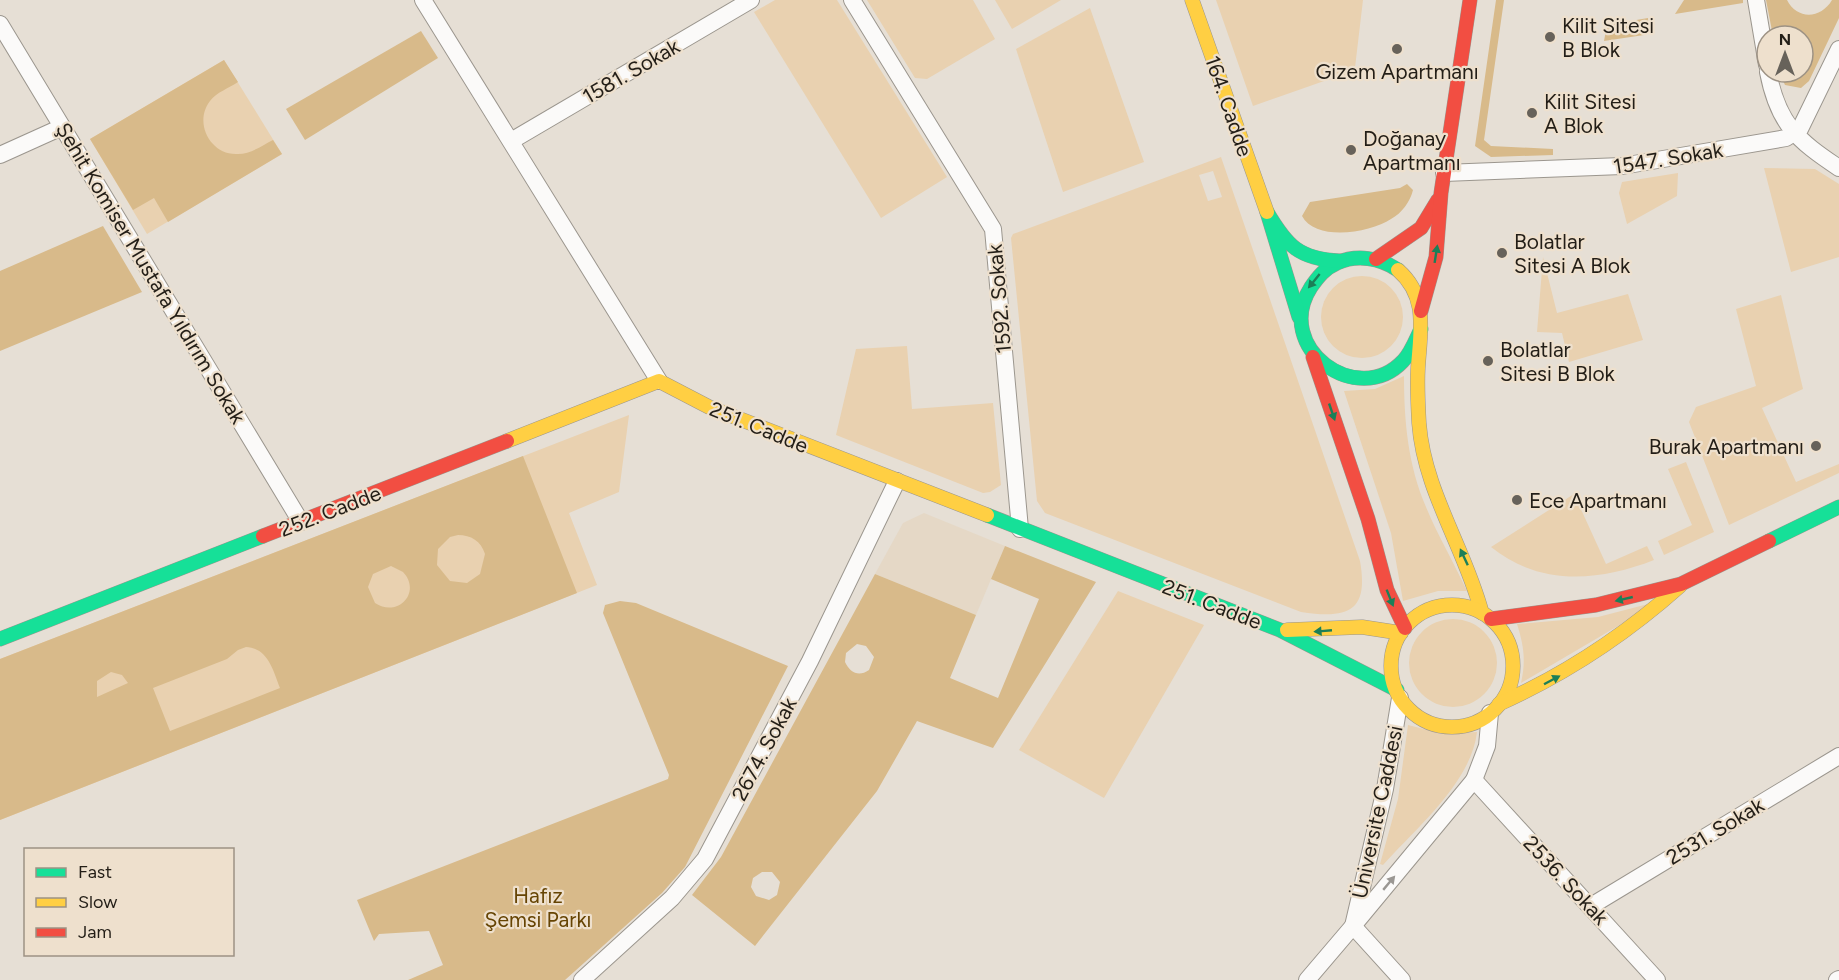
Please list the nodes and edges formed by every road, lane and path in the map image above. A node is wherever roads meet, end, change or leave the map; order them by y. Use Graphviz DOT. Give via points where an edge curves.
graph roads {
  1 [pos="423,0"];
  2 [pos="751,0"];
  3 [pos="852,0"];
  4 [pos="1192,0"];
  5 [pos="1470,0"];
  6 [pos="1756,0"];
  7 [pos="0,24"];
  8 [pos="1760,24"];
  9 [pos="1839,49"];
  10 [pos="1771,84"];
  11 [pos="62,127"];
  12 [pos="1793,135"];
  13 [pos="511,141"];
  14 [pos="0,155"];
  15 [pos="1839,168"];
  16 [pos="1444,173"];
  17 [pos="1441,193"];
  18 [pos="1267,212"];
  19 [pos="1376,259"];
  20 [pos="1340,261"];
  21 [pos="1421,311"];
  22 [pos="1299,320"];
  23 [pos="1421,329"];
  24 [pos="1313,357"];
  25 [pos="659,381"];
  26 [pos="897,481"];
  27 [pos="1839,507"];
  28 [pos="301,522"];
  29 [pos="1020,529"];
  30 [pos="1681,584"];
  31 [pos="1486,616"];
  32 [pos="1280,630"];
  33 [pos="1403,630"];
  34 [pos="0,639"];
  35 [pos="1399,694"];
  36 [pos="1494,708"];
  37 [pos="1839,756"];
  38 [pos="1474,780"];
  39 [pos="1591,906"];
  40 [pos="1353,926"];
  41 [pos="582,980"];
  42 [pos="1307,980"];
  43 [pos="1402,980"];
  44 [pos="1657,980"];
  1 -- 13 [label="street"];
  2 -- 13 [label="street, 1581. Sokak"];
  3 -- 29 [label="street, 1592. Sokak" via="993,229"];
  4 -- 18 [label="main road, 164. Cadde"];
  5 -- 16 [label="main road"];
  6 -- 8 [label="street"];
  7 -- 11 [label="street, Şehit Komiser Mustafa Yıldırım Sokak"];
  9 -- 12 [label="street" via="1807,116"];
  10 -- 12 [label="street" via="1779,112"];
  11 -- 14 [label="street"];
  11 -- 28 [label="street, Şehit Komiser Mustafa Yıldırım Sokak"];
  12 -- 15 [label="street"];
  12 -- 16 [label="street, 1547. Sokak" via="1622,166"];
  13 -- 25 [label="street"];
  16 -- 17 [label="main road"];
  17 -- 19 [label="main road" via="1418,232"];
  21 -- 17 [label="main road, one-way" via="1436,257"];
  18 -- 20 [label="main road, 164. Cadde" via="1281,236 1297,252 1316,260"];
  18 -- 22 [label="main road, 164. Cadde"];
  19 -- 20 [label="main road"];
  19 -- 21 [label="main road" via="1407,278 1417,293"];
  20 -- 22 [label="main road, one-way" via="1311,282 1302,300"];
  21 -- 23 [label="main road"];
  22 -- 24 [label="main road"];
  23 -- 24 [label="main road" via="1403,362 1386,374 1367,379 1347,378 1328,370"];
  31 -- 23 [label="main road, one-way" via="1438,500 1422,446 1417,393"];
  24 -- 33 [label="main road, one-way"];
  25 -- 26 [label="main road, 251. Cadde" via="709,407"];
  25 -- 28 [label="main road, 252. Cadde"];
  26 -- 29 [label="main road, 251. Cadde"];
  26 -- 41 [label="street, 2674. Sokak" via="810,661 705,859 672,898"];
  27 -- 30 [label="main road"];
  28 -- 34 [label="main road, 252. Cadde"];
  29 -- 32 [label="main road, 251. Cadde"];
  30 -- 31 [label="main road, one-way" via="1596,605"];
  36 -- 30 [label="main road, one-way" via="1584,662 1630,629"];
  31 -- 33 [label="main road" via="1461,605 1444,605 1428,609"];
  31 -- 36 [label="main road" via="1502,631 1513,662 1512,678"];
  33 -- 32 [label="main road, 251. Cadde, one-way" via="1381,626 1313,632"];
  32 -- 35 [label="main road, 251. Cadde"];
  33 -- 35 [label="main road" via="1394,646 1391,664"];
  35 -- 36 [label="main road" via="1420,717 1446,726 1464,726"];
  35 -- 40 [label="street, Üniversite Caddesi" via="1385,789"];
  36 -- 38 [label="street, Üniversite Caddesi" via="1487,746"];
  37 -- 39 [label="street, 2531. Sokak"];
  38 -- 39 [label="street, 2536. Sokak"];
  40 -- 38 [label="street, Üniversite Caddesi, one-way"];
  39 -- 44 [label="street, 2536. Sokak"];
  40 -- 42 [label="street, Üniversite Caddesi"];
  40 -- 43 [label="street"];
}
